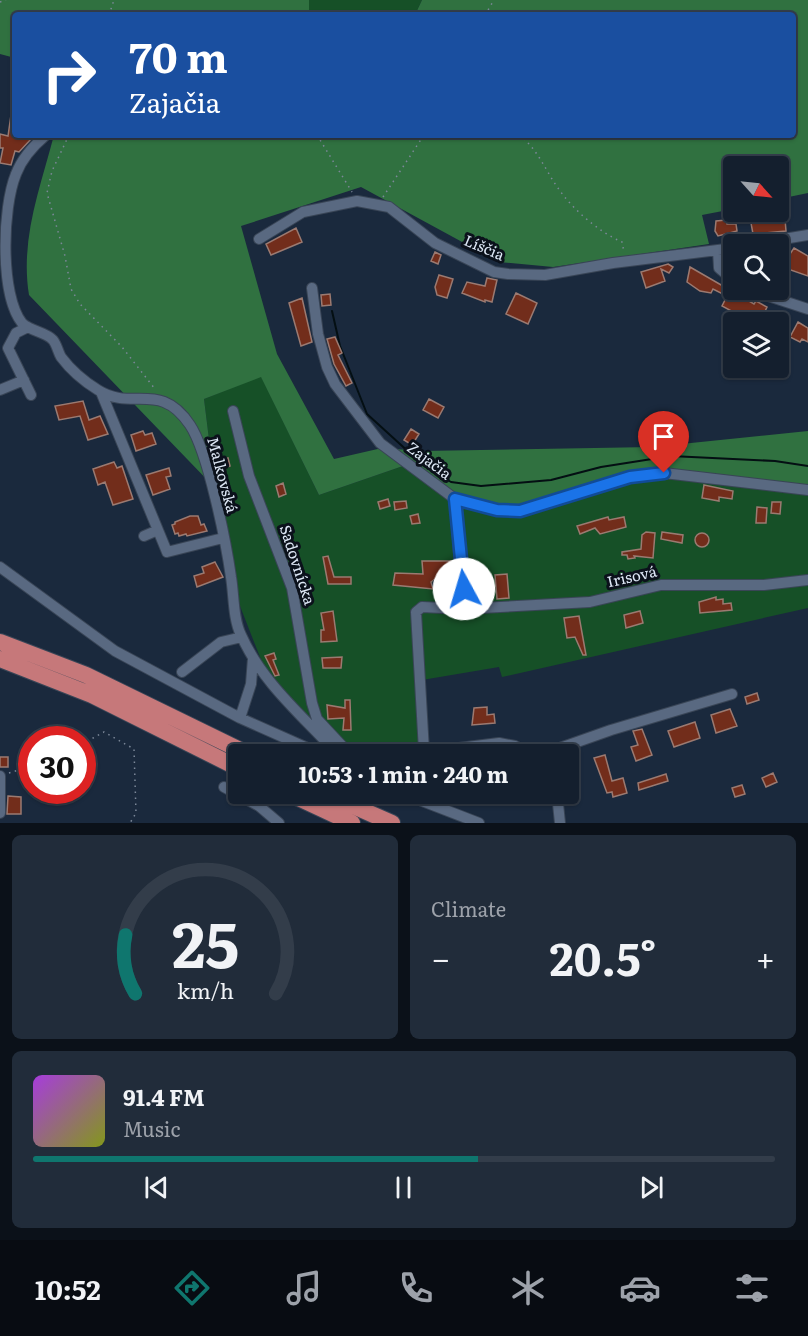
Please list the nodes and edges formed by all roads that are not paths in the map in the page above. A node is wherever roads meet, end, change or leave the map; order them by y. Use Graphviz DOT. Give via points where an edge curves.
graph roads {
  1 [pos="43,138"];
  2 [pos="808,235"];
  3 [pos="259,238"];
  4 [pos="789,238"];
  5 [pos="723,249"];
  6 [pos="718,250"];
  7 [pos="723,271"];
  8 [pos="312,288"];
  9 [pos="781,300"];
  10 [pos="808,309"];
  11 [pos="28,327"];
  12 [pos="24,380"];
  13 [pos="0,390"];
  14 [pos="101,392"];
  15 [pos="32,395"];
  16 [pos="233,411"];
  17 [pos="808,490"];
  18 [pos="455,499"];
  19 [pos="158,530"];
  20 [pos="144,536"];
  21 [pos="223,538"];
  22 [pos="0,567"];
  23 [pos="808,580"];
  24 [pos="438,585"];
  25 [pos="463,609"];
  26 [pos="242,637"];
  27 [pos="0,642"];
  28 [pos="253,658"];
  29 [pos="0,659"];
  30 [pos="182,672"];
  31 [pos="732,694"];
  32 [pos="240,718"];
  33 [pos="228,744"];
  34 [pos="298,744"];
  35 [pos="328,744"];
  36 [pos="340,744"];
  37 [pos="423,744"];
  38 [pos="571,744"];
  39 [pos="228,763"];
  40 [pos="1,776"];
  41 [pos="224,787"];
  42 [pos="311,804"];
  43 [pos="349,804"];
  44 [pos="430,804"];
  45 [pos="558,804"];
  46 [pos="0,813"];
  47 [pos="279,823"];
  48 [pos="352,823"];
  49 [pos="393,823"];
  50 [pos="479,823"];
  51 [pos="560,823"];
  1 -- 11 [label="street, Malkovská" via="31,148 16,174 4,234 8,298 22,324"];
  2 -- 4 [label="street"];
  3 -- 6 [label="street, Líščia" via="303,212 357,201 389,207 435,243 494,272 545,275"];
  5 -- 6 [label="street, Líščia"];
  6 -- 7 [label="street" via="719,268"];
  8 -- 18 [label="street, Zajačia" via="318,334 335,384 380,443"];
  9 -- 10 [label="street"];
  11 -- 12 [label="street" via="16,333 8,348"];
  11 -- 14 [label="street, Malkovská" via="53,339 61,357"];
  12 -- 13 [label="street"];
  12 -- 15 [label="street"];
  14 -- 19 [label="street"];
  14 -- 21 [label="street, Malkovská" via="121,398 155,397 190,424 201,445"];
  16 -- 36 [label="street, Sadovnícka" via="249,476 292,588 312,703 318,719"];
  17 -- 18 [label="street, Zajačia" via="664,473 630,477 520,511 497,510"];
  18 -- 25 [label="street"];
  19 -- 20 [label="street"];
  19 -- 21 [label="street" via="167,552"];
  21 -- 26 [label="street, Malkovská"];
  22 -- 32 [label="street" via="115,651"];
  23 -- 25 [label="street, Irisová" via="764,585 661,585 590,602"];
  24 -- 25 [label="street" via="448,586"];
  25 -- 37 [label="street, Irisová" via="422,607 416,612"];
  26 -- 28 [label="street, Malkovská"];
  26 -- 30 [label="street" via="221,642"];
  27 -- 33 [label="highway" via="86,675"];
  28 -- 32 [label="street" via="251,684"];
  28 -- 35 [label="street, Malkovská" via="262,675"];
  29 -- 39 [label="highway" via="92,695"];
  31 -- 38 [label="street"];
  32 -- 34 [label="street"];
  40 -- 46 [label="street"];
  41 -- 47 [label="street" via="259,806"];
  42 -- 48 [label="highway"];
  43 -- 49 [label="highway"];
  44 -- 50 [label="street"];
  45 -- 51 [label="street"];
}
